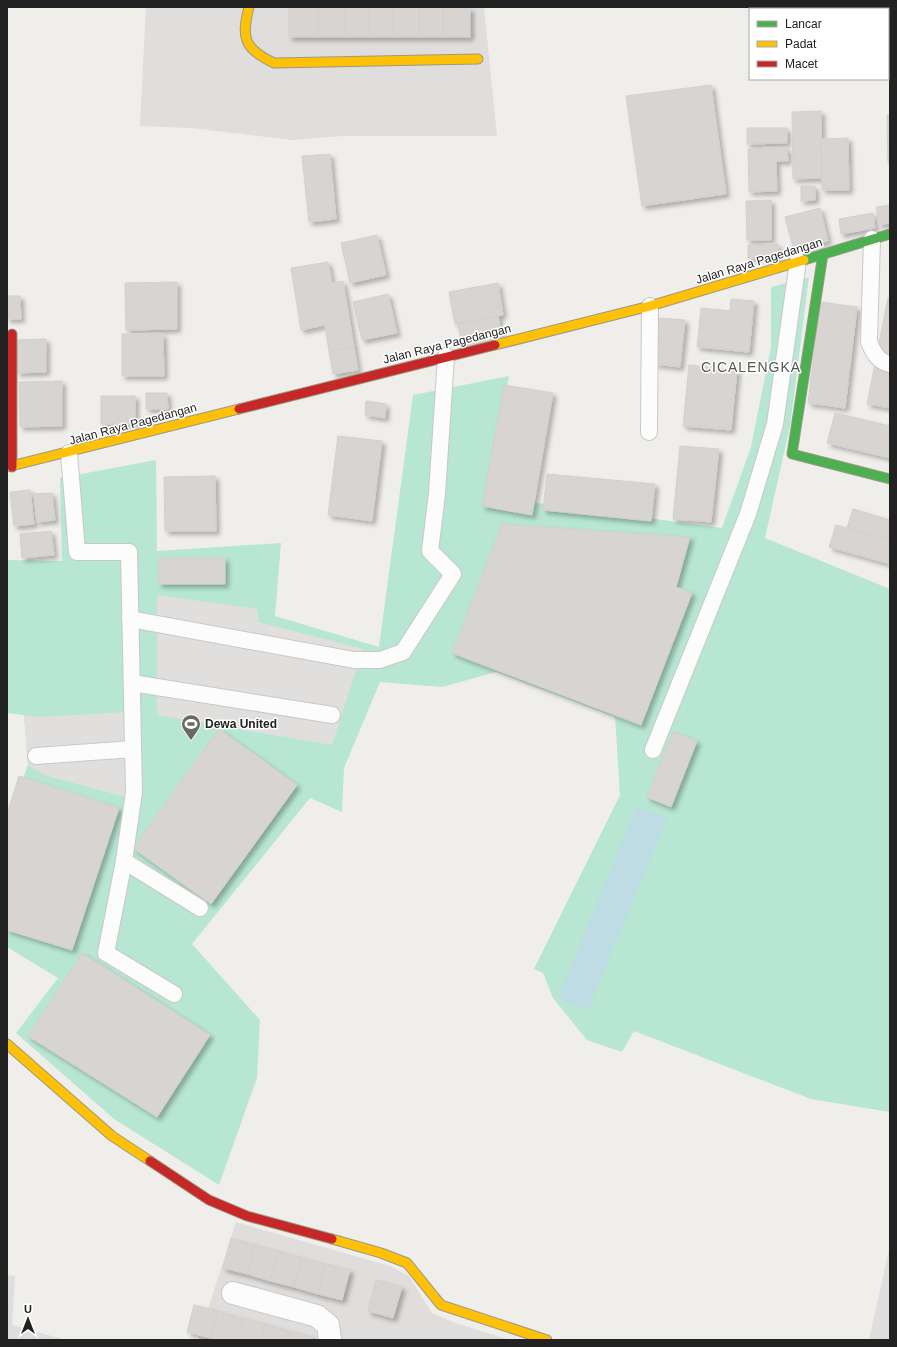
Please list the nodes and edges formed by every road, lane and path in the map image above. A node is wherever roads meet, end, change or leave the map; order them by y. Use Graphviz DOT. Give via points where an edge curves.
graph roads {
  1 [pos="249,7"];
  2 [pos="478,59"];
  3 [pos="890,234"];
  4 [pos="872,239"];
  5 [pos="823,254"];
  6 [pos="798,261"];
  7 [pos="650,306"];
  8 [pos="12,334"];
  9 [pos="446,356"];
  10 [pos="890,364"];
  11 [pos="649,432"];
  12 [pos="69,453"];
  13 [pos="10,467"];
  14 [pos="890,479"];
  15 [pos="130,619"];
  16 [pos="132,683"];
  17 [pos="332,715"];
  18 [pos="133,749"];
  19 [pos="652,750"];
  20 [pos="36,756"];
  21 [pos="124,861"];
  22 [pos="200,908"];
  23 [pos="174,994"];
  24 [pos="7,1044"];
  25 [pos="233,1293"];
  26 [pos="330,1340"];
  27 [pos="547,1340"];
  1 -- 2 [label="street" via="244,32 247,41 262,59 274,63"];
  3 -- 4 [label="street, Jalan Raya Pagedangan"];
  4 -- 5 [label="street, Jalan Raya Pagedangan"];
  4 -- 10 [label="lane" via="869,342 875,355"];
  5 -- 6 [label="street, Jalan Raya Pagedangan"];
  5 -- 14 [label="street" via="792,454"];
  6 -- 7 [label="street, Jalan Raya Pagedangan"];
  6 -- 19 [label="lane" via="773,431 748,514"];
  7 -- 9 [label="street, Jalan Raya Pagedangan"];
  7 -- 11 [label="lane"];
  8 -- 13 [label="street"];
  9 -- 12 [label="street, Jalan Raya Pagedangan"];
  9 -- 15 [label="lane" via="437,494 430,551 453,574 403,652 380,660 354,660"];
  12 -- 13 [label="street, Jalan Raya Pagedangan"];
  12 -- 15 [label="lane" via="77,552 129,552"];
  15 -- 16 [label="lane"];
  16 -- 17 [label="lane"];
  16 -- 18 [label="lane"];
  18 -- 20 [label="lane"];
  18 -- 21 [label="lane" via="134,792"];
  21 -- 22 [label="lane"];
  21 -- 23 [label="lane" via="106,953"];
  24 -- 27 [label="street" via="112,1136 209,1200 246,1216 381,1253 407,1264 441,1305"];
  25 -- 26 [label="street" via="317,1316 328,1325"];
}
